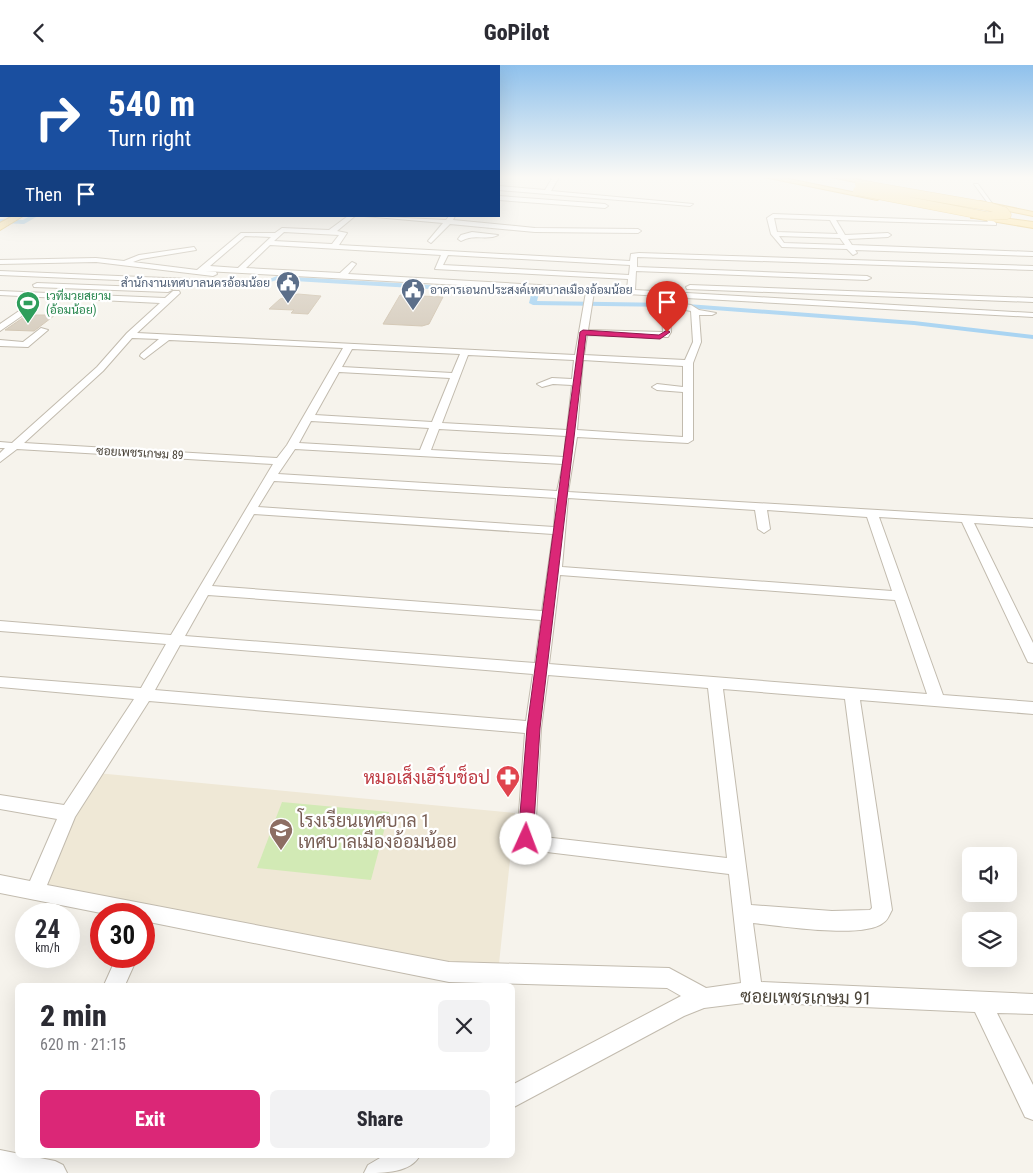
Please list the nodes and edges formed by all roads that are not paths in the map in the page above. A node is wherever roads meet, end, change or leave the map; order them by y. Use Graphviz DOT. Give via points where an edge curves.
graph roads {
  1 [pos="335,229"];
  2 [pos="442,229"];
  3 [pos="519,229"];
  4 [pos="773,229"];
  5 [pos="837,229"];
  6 [pos="638,231"];
  7 [pos="331,232"];
  8 [pos="437,234"];
  9 [pos="446,234"];
  10 [pos="774,234"];
  11 [pos="277,235"];
  12 [pos="495,235"];
  13 [pos="888,235"];
  14 [pos="842,237"];
  15 [pos="431,241"];
  16 [pos="269,243"];
  17 [pos="334,246"];
  18 [pos="850,248"];
  19 [pos="194,249"];
  20 [pos="448,253"];
  21 [pos="1033,254"];
  22 [pos="0,262"];
  23 [pos="859,262"];
  24 [pos="122,263"];
  25 [pos="352,264"];
  26 [pos="438,267"];
  27 [pos="1033,268"];
  28 [pos="107,270"];
  29 [pos="201,270"];
  30 [pos="240,270"];
  31 [pos="0,273"];
  32 [pos="503,273"];
  33 [pos="341,277"];
  34 [pos="633,278"];
  35 [pos="867,278"];
  36 [pos="276,279"];
  37 [pos="189,281"];
  38 [pos="429,282"];
  39 [pos="30,285"];
  40 [pos="497,286"];
  41 [pos="175,290"];
  42 [pos="590,291"];
  43 [pos="2,294"];
  44 [pos="876,294"];
  45 [pos="665,300"];
  46 [pos="1033,300"];
  47 [pos="169,301"];
  48 [pos="884,308"];
  49 [pos="695,312"];
  50 [pos="22,313"];
  51 [pos="712,313"];
  52 [pos="1033,315"];
  53 [pos="0,328"];
  54 [pos="44,330"];
  55 [pos="583,332"];
  56 [pos="130,335"];
  57 [pos="167,337"];
  58 [pos="0,343"];
  59 [pos="350,346"];
  60 [pos="465,352"];
  61 [pos="144,356"];
  62 [pos="579,358"];
  63 [pos="688,363"];
  64 [pos="336,369"];
  65 [pos="455,376"];
  66 [pos="576,382"];
  67 [pos="542,384"];
  68 [pos="657,387"];
  69 [pos="689,390"];
  70 [pos="308,418"];
  71 [pos="435,425"];
  72 [pos="571,433"];
  73 [pos="0,445"];
  74 [pos="14,445"];
  75 [pos="292,446"];
  76 [pos="424,454"];
  77 [pos="0,459"];
  78 [pos="280,461"];
  79 [pos="569,461"];
  80 [pos="270,477"];
  81 [pos="562,493"];
  82 [pos="760,505"];
  83 [pos="250,510"];
  84 [pos="872,513"];
  85 [pos="967,520"];
  86 [pos="1033,523"];
  87 [pos="764,529"];
  88 [pos="560,531"];
  89 [pos="553,570"];
  90 [pos="203,590"];
  91 [pos="901,596"];
  92 [pos="547,616"];
  93 [pos="0,626"];
  94 [pos="176,641"];
  95 [pos="1033,658"];
  96 [pos="541,669"];
  97 [pos="0,682"];
  98 [pos="715,683"];
  99 [pos="146,694"];
  100 [pos="852,695"];
  101 [pos="937,701"];
  102 [pos="1033,709"];
  103 [pos="533,728"];
  104 [pos="0,802"];
  105 [pos="68,813"];
  106 [pos="737,867"];
  107 [pos="0,884"];
  108 [pos="35,891"];
  109 [pos="744,913"];
  110 [pos="122,968"];
  111 [pos="451,979"];
  112 [pos="115,983"];
  113 [pos="752,992"];
  114 [pos="704,998"];
  115 [pos="981,1002"];
  116 [pos="1033,1004"];
  117 [pos="515,1095"];
  118 [pos="1033,1109"];
  119 [pos="403,1158"];
  120 [pos="16,1161"];
  121 [pos="55,1173"];
  122 [pos="376,1173"];
  1 -- 7 [label="street"];
  2 -- 8 [label="street"];
  3 -- 6 [label="street"];
  4 -- 10 [label="street"];
  5 -- 14 [label="street"];
  7 -- 11 [label="street" via="284,229"];
  7 -- 17 [label="street" via="344,234"];
  8 -- 9 [label="street"];
  8 -- 15 [label="street"];
  10 -- 14 [label="street"];
  10 -- 18 [label="street" via="782,245"];
  11 -- 16 [label="street"];
  11 -- 29 [label="street" via="243,234"];
  12 -- 20 [label="street" via="472,234 459,238"];
  13 -- 14 [label="street"];
  14 -- 18 [label="street"];
  16 -- 17 [label="street"];
  16 -- 30 [label="street"];
  17 -- 20 [label="street"];
  18 -- 21 [label="street"];
  18 -- 23 [label="street"];
  19 -- 24 [label="street" via="139,257"];
  20 -- 26 [label="street"];
  20 -- 34 [label="street"];
  22 -- 24 [label="street" via="96,260"];
  23 -- 27 [label="street"];
  23 -- 34 [label="street" via="639,255 635,256"];
  23 -- 35 [label="street"];
  24 -- 28 [label="street"];
  24 -- 29 [label="street"];
  25 -- 33 [label="street"];
  26 -- 34 [label="street"];
  26 -- 38 [label="street"];
  29 -- 30 [label="street"];
  29 -- 36 [label="street"];
  29 -- 37 [label="street"];
  30 -- 33 [label="street"];
  31 -- 37 [label="street"];
  32 -- 40 [label="street"];
  33 -- 38 [label="street"];
  34 -- 35 [label="street"];
  34 -- 42 [label="street"];
  34 -- 44 [label="street" via="679,284"];
  34 -- 45 [label="street"];
  35 -- 44 [label="street"];
  37 -- 41 [label="street"];
  38 -- 40 [label="street"];
  39 -- 41 [label="street"];
  40 -- 42 [label="street"];
  41 -- 47 [label="street"];
  42 -- 55 [label="street"];
  43 -- 47 [label="street"];
  44 -- 46 [label="street"];
  44 -- 48 [label="street"];
  45 -- 48 [label="street"];
  45 -- 49 [label="street" via="691,307"];
  45 -- 55 [label="street" via="665,335"];
  47 -- 56 [label="street"];
  48 -- 52 [label="street"];
  49 -- 51 [label="street"];
  49 -- 63 [label="street" via="697,342"];
  50 -- 53 [label="street"];
  54 -- 58 [label="street" via="25,345"];
  55 -- 62 [label="street"];
  56 -- 57 [label="street"];
  56 -- 74 [label="street" via="100,369"];
  57 -- 59 [label="street"];
  57 -- 61 [label="street"];
  59 -- 60 [label="street"];
  59 -- 64 [label="street"];
  60 -- 62 [label="street"];
  60 -- 65 [label="street"];
  62 -- 63 [label="street"];
  62 -- 66 [label="street"];
  63 -- 69 [label="street"];
  64 -- 65 [label="street"];
  64 -- 70 [label="street"];
  65 -- 71 [label="street"];
  66 -- 67 [label="street"];
  66 -- 72 [label="street"];
  68 -- 69 [label="street"];
  69 -- 72 [label="street" via="688,440"];
  70 -- 71 [label="street"];
  70 -- 75 [label="street"];
  71 -- 72 [label="street"];
  71 -- 76 [label="street"];
  72 -- 79 [label="street"];
  73 -- 74 [label="street, ซอยเพชรเกษม 89"];
  74 -- 77 [label="street"];
  74 -- 78 [label="street, ซอยเพชรเกษม 89"];
  75 -- 76 [label="street"];
  75 -- 78 [label="street"];
  76 -- 79 [label="street"];
  78 -- 80 [label="street"];
  79 -- 81 [label="street"];
  80 -- 81 [label="street"];
  80 -- 83 [label="street"];
  81 -- 82 [label="street"];
  81 -- 88 [label="street"];
  82 -- 84 [label="street"];
  82 -- 87 [label="street"];
  83 -- 88 [label="street"];
  83 -- 90 [label="street"];
  84 -- 85 [label="street"];
  84 -- 91 [label="street"];
  85 -- 86 [label="street"];
  85 -- 95 [label="street"];
  88 -- 89 [label="street"];
  89 -- 91 [label="street"];
  89 -- 92 [label="street"];
  90 -- 92 [label="street"];
  90 -- 94 [label="street"];
  91 -- 101 [label="street"];
  92 -- 96 [label="street"];
  93 -- 94 [label="street"];
  94 -- 96 [label="street"];
  94 -- 99 [label="street"];
  96 -- 98 [label="street"];
  96 -- 103 [label="street"];
  97 -- 99 [label="street"];
  98 -- 100 [label="street"];
  98 -- 106 [label="street"];
  99 -- 103 [label="street"];
  99 -- 105 [label="street"];
  100 -- 101 [label="street"];
  100 -- 109 [label="street" via="882,910 868,920"];
  101 -- 102 [label="street"];
  103 -- 106 [label="street" via="525,833 528,843"];
  104 -- 105 [label="street"];
  105 -- 108 [label="street"];
  106 -- 109 [label="street"];
  107 -- 108 [label="street"];
  108 -- 111 [label="street"];
  109 -- 113 [label="street"];
  110 -- 112 [label="street"];
  111 -- 114 [label="street" via="669,978"];
  113 -- 114 [label="street, ซอยเพชรเกษม 91"];
  113 -- 115 [label="street, ซอยเพชรเกษม 91"];
  114 -- 117 [label="street, ซอยเพชรเกษม 91" via="669,1012"];
  115 -- 116 [label="street, ซอยเพชรเกษม 91"];
  115 -- 118 [label="street"];
  119 -- 122 [label="street"];
  120 -- 121 [label="street"];
}
